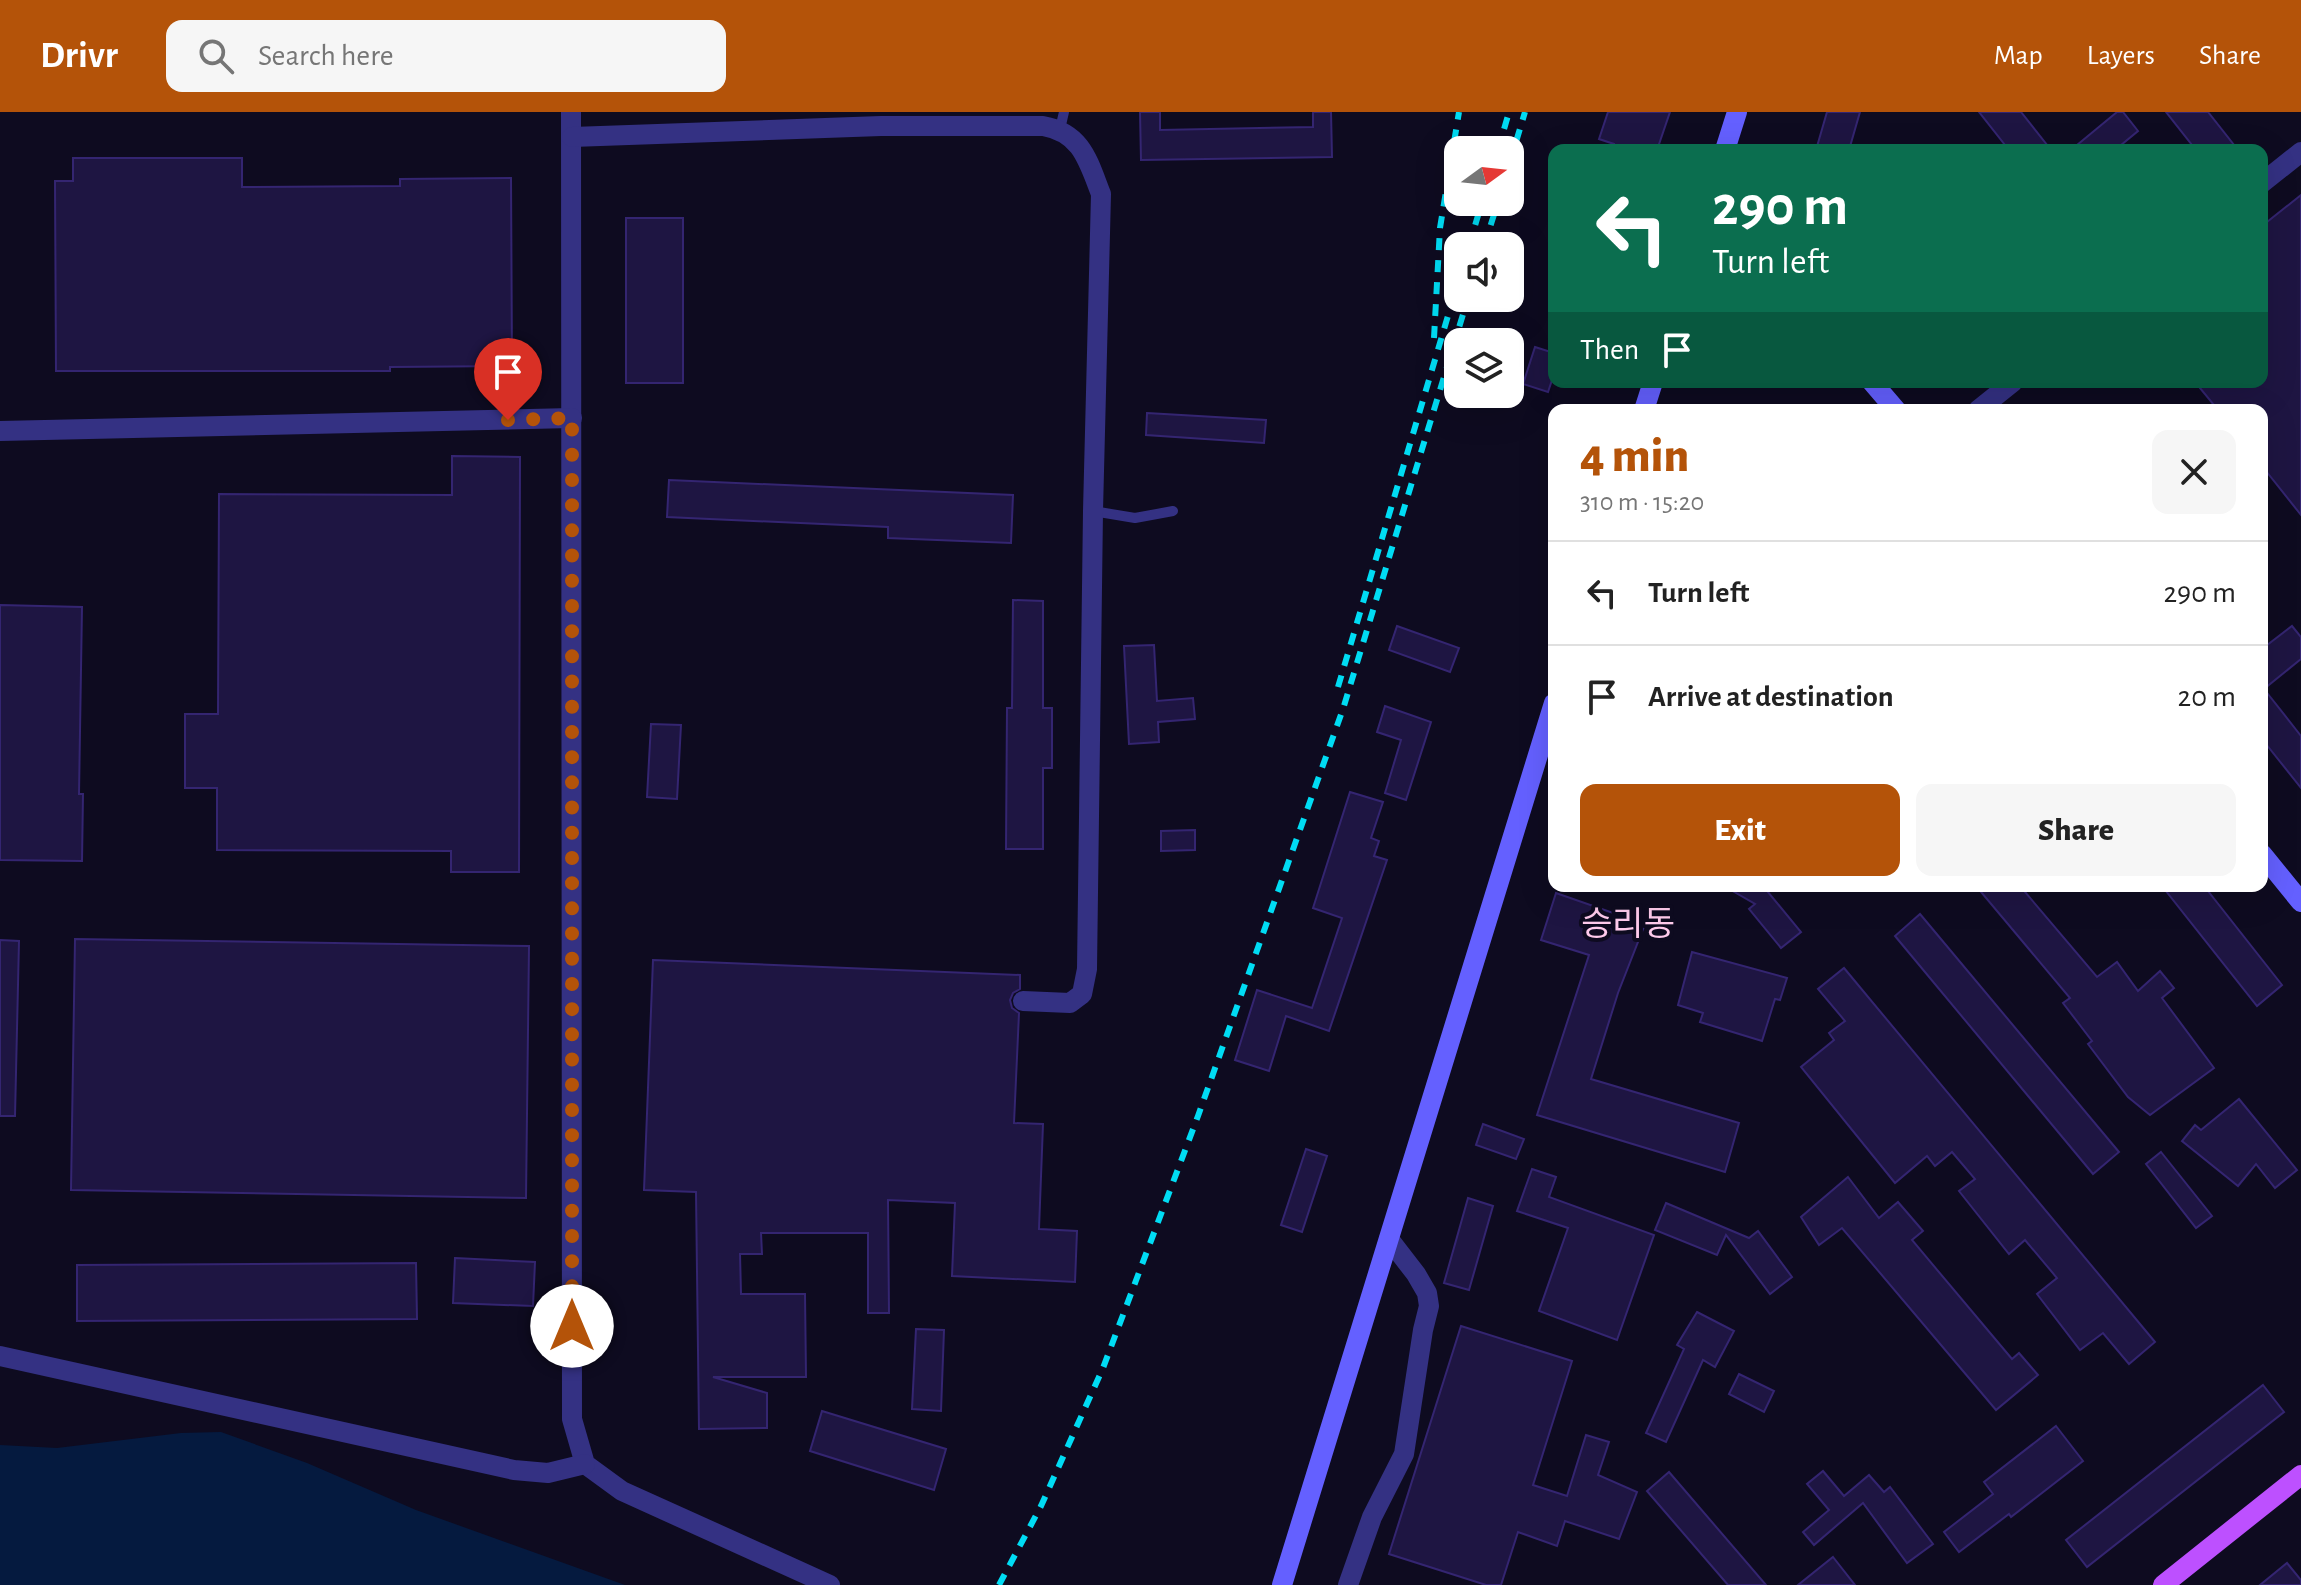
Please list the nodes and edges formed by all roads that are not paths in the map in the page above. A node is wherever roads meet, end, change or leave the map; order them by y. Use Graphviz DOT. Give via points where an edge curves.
graph roads {
  1 [pos="571,112"];
  2 [pos="900,112"];
  3 [pos="1737,112"];
  4 [pos="1062,120"];
  5 [pos="881,126"];
  6 [pos="572,137"];
  7 [pos="1727,144"];
  8 [pos="2301,152"];
  9 [pos="2268,178"];
  10 [pos="1877,388"];
  11 [pos="2006,388"];
  12 [pos="1891,404"];
  13 [pos="1986,404"];
  14 [pos="572,418"];
  15 [pos="0,431"];
  16 [pos="1093,511"];
  17 [pos="1173,511"];
  18 [pos="1548,722"];
  19 [pos="2268,861"];
  20 [pos="2301,902"];
  21 [pos="1023,1001"];
  22 [pos="1389,1239"];
  23 [pos="0,1356"];
  24 [pos="585,1464"];
  25 [pos="2301,1475"];
  26 [pos="830,1585"];
  27 [pos="1282,1585"];
  28 [pos="1348,1585"];
  29 [pos="2163,1585"];
  1 -- 6 [label="street"];
  2 -- 5 [label="street"];
  3 -- 7 [label="main road"];
  4 -- 5 [label="street" via="1043,126"];
  4 -- 16 [label="street" via="1082,147 1101,194"];
  5 -- 6 [label="street"];
  6 -- 14 [label="street"];
  8 -- 9 [label="street"];
  10 -- 12 [label="main road"];
  11 -- 13 [label="street"];
  14 -- 15 [label="street"];
  14 -- 24 [label="street" via="572,1419"];
  16 -- 17 [label="lane" via="1135,518"];
  16 -- 21 [label="street" via="1087,969 1082,994 1070,1003"];
  18 -- 22 [label="main road"];
  19 -- 20 [label="main road"];
  22 -- 27 [label="main road"];
  22 -- 28 [label="street" via="1416,1274 1429,1306 1404,1454 1372,1517"];
  23 -- 24 [label="street" via="514,1470 548,1473"];
  24 -- 26 [label="street" via="622,1491"];
  25 -- 29 [label="main road"];
}
